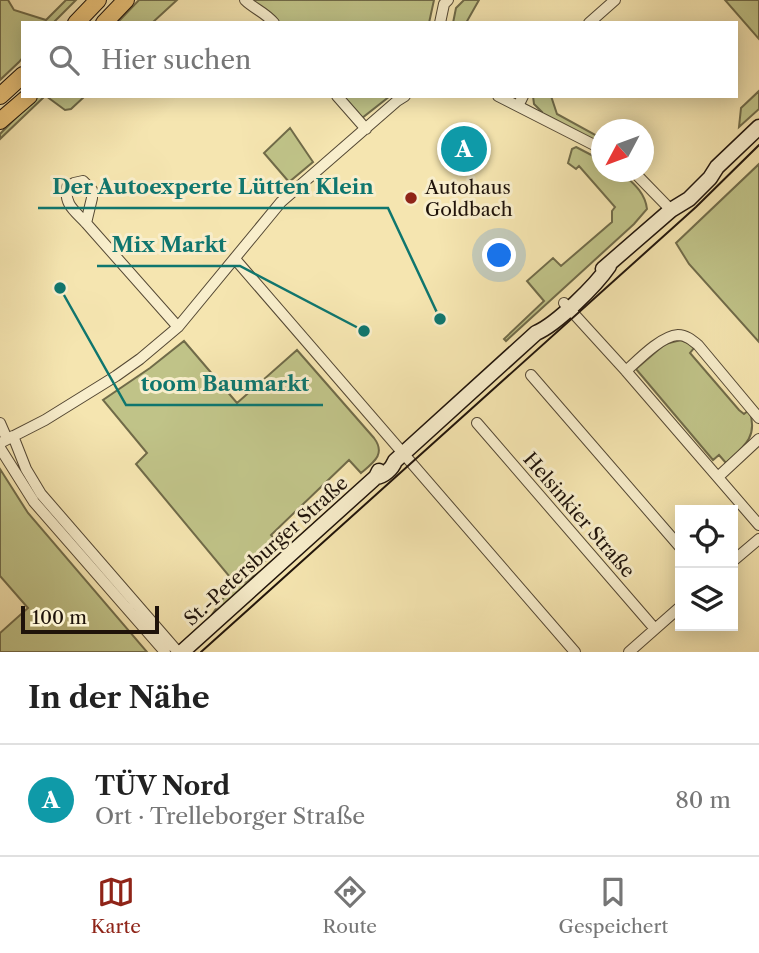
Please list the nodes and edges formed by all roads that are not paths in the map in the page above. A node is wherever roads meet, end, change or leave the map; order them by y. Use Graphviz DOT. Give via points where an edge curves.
graph roads {
  1 [pos="98,0"];
  2 [pos="126,0"];
  3 [pos="245,0"];
  4 [pos="449,0"];
  5 [pos="615,0"];
  6 [pos="78,21"];
  7 [pos="106,21"];
  8 [pos="272,21"];
  9 [pos="440,21"];
  10 [pos="591,21"];
  11 [pos="21,77"];
  12 [pos="0,96"];
  13 [pos="27,98"];
  14 [pos="340,98"];
  15 [pos="403,98"];
  16 [pos="520,101"];
  17 [pos="0,121"];
  18 [pos="759,127"];
  19 [pos="366,129"];
  20 [pos="591,143"];
  21 [pos="644,182"];
  22 [pos="671,210"];
  23 [pos="86,223"];
  24 [pos="235,259"];
  25 [pos="566,306"];
  26 [pos="178,327"];
  27 [pos="626,371"];
  28 [pos="531,375"];
  29 [pos="759,418"];
  30 [pos="0,423"];
  31 [pos="477,423"];
  32 [pos="759,439"];
  33 [pos="5,442"];
  34 [pos="399,457"];
  35 [pos="718,477"];
  36 [pos="759,525"];
  37 [pos="759,539"];
  38 [pos="675,541"];
  39 [pos="738,557"];
  40 [pos="95,564"];
  41 [pos="675,611"];
  42 [pos="655,629"];
  43 [pos="165,652"];
  44 [pos="180,652"];
  45 [pos="575,652"];
  46 [pos="629,652"];
  1 -- 6 [label="highway"];
  2 -- 7 [label="highway"];
  3 -- 8 [label="street"];
  4 -- 9 [label="street"];
  5 -- 10 [label="street"];
  11 -- 12 [label="highway"];
  13 -- 17 [label="highway"];
  14 -- 19 [label="street"];
  15 -- 19 [label="street"];
  16 -- 20 [label="street"];
  18 -- 22 [label="main road, St.-Petersburger Straße" via="683,192"];
  19 -- 24 [label="street" via="281,202"];
  21 -- 22 [label="street"];
  22 -- 25 [label="main road, St.-Petersburger Straße" via="609,265 600,280"];
  23 -- 26 [label="street"];
  24 -- 26 [label="street"];
  24 -- 34 [label="street"];
  25 -- 27 [label="street"];
  25 -- 34 [label="main road, St.-Petersburger Straße"];
  26 -- 33 [label="street" via="116,376"];
  27 -- 29 [label="street" via="669,337 688,337"];
  27 -- 35 [label="street"];
  28 -- 38 [label="street"];
  30 -- 33 [label="street"];
  31 -- 42 [label="street, Helsinkier Straße"];
  32 -- 35 [label="street"];
  33 -- 40 [label="street"];
  33 -- 40 [label="street" via="34,502"];
  34 -- 44 [label="main road, St.-Petersburger Straße"];
  34 -- 45 [label="street"];
  35 -- 36 [label="street"];
  37 -- 39 [label="street"];
  40 -- 43 [label="street"];
  40 -- 44 [label="street"];
  41 -- 42 [label="street"];
  42 -- 46 [label="street"];
}
